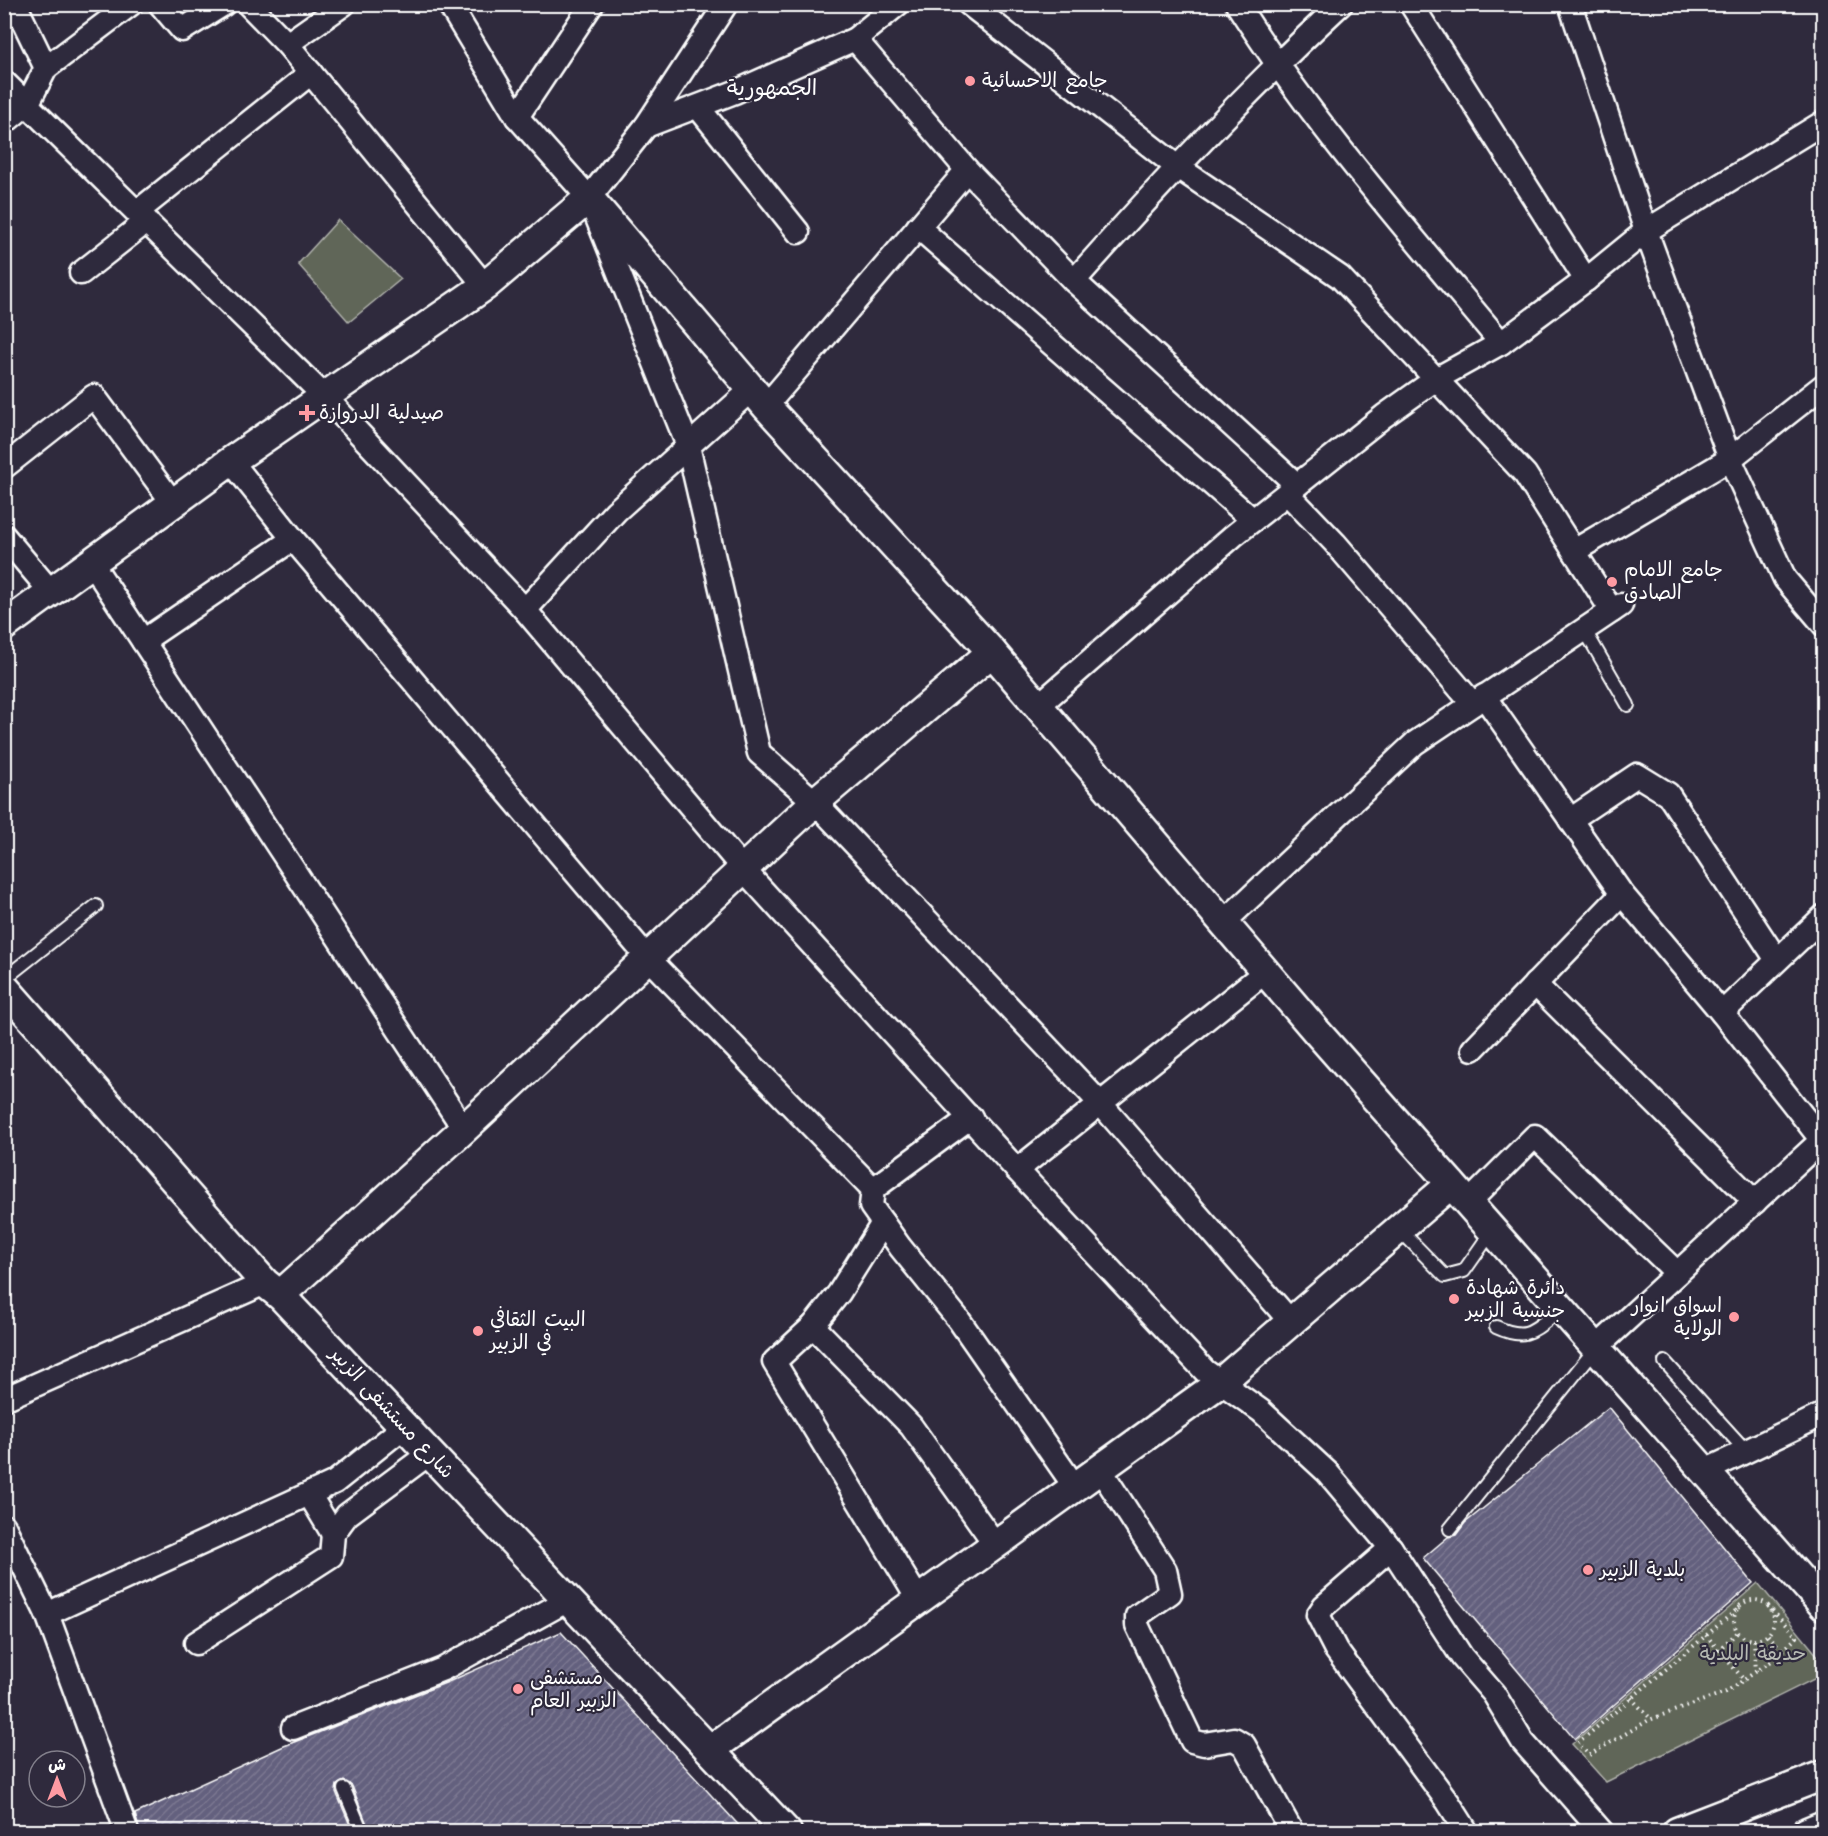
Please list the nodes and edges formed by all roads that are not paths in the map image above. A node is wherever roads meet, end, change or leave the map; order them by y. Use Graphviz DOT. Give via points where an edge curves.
graph roads {
  1 [pos="15,4"];
  2 [pos="131,4"];
  3 [pos="160,4"];
  4 [pos="224,4"];
  5 [pos="248,4"];
  6 [pos="344,4"];
  7 [pos="592,4"];
  8 [pos="726,4"];
  9 [pos="898,4"];
  10 [pos="969,4"];
  11 [pos="1237,4"];
  12 [pos="1341,4"];
  13 [pos="1411,4"];
  14 [pos="1570,4"];
  15 [pos="452,6"];
  16 [pos="855,39"];
  17 [pos="287,44"];
  18 [pos="1275,65"];
  19 [pos="46,68"];
  20 [pos="311,74"];
  21 [pos="4,82"];
  22 [pos="28,103"];
  23 [pos="698,107"];
  24 [pos="518,117"];
  25 [pos="1824,122"];
  26 [pos="4,123"];
  27 [pos="646,126"];
  28 [pos="1176,166"];
  29 [pos="967,170"];
  30 [pos="589,198"];
  31 [pos="142,216"];
  32 [pos="918,227"];
  33 [pos="1646,231"];
  34 [pos="798,232"];
  35 [pos="81,273"];
  36 [pos="1586,279"];
  37 [pos="1074,281"];
  38 [pos="485,286"];
  39 [pos="1500,343"];
  40 [pos="1436,379"];
  41 [pos="1824,385"];
  42 [pos="325,397"];
  43 [pos="759,398"];
  44 [pos="688,446"];
  45 [pos="1730,459"];
  46 [pos="231,460"];
  47 [pos="4,467"];
  48 [pos="1292,489"];
  49 [pos="173,503"];
  50 [pos="1253,520"];
  51 [pos="4,536"];
  52 [pos="293,539"];
  53 [pos="1574,551"];
  54 [pos="91,562"];
  55 [pos="51,591"];
  56 [pos="525,610"];
  57 [pos="1824,625"];
  58 [pos="4,626"];
  59 [pos="1584,629"];
  60 [pos="142,640"];
  61 [pos="992,652"];
  62 [pos="1479,700"];
  63 [pos="1628,705"];
  64 [pos="1038,706"];
  65 [pos="815,802"];
  66 [pos="1570,820"];
  67 [pos="744,870"];
  68 [pos="1622,894"];
  69 [pos="96,906"];
  70 [pos="1824,916"];
  71 [pos="1223,923"];
  72 [pos="647,957"];
  73 [pos="1778,960"];
  74 [pos="1265,972"];
  75 [pos="4,980"];
  76 [pos="1535,984"];
  77 [pos="4,987"];
  78 [pos="1722,1013"];
  79 [pos="1473,1049"];
  80 [pos="1100,1103"];
  81 [pos="971,1117"];
  82 [pos="464,1128"];
  83 [pos="1823,1140"];
  84 [pos="1017,1170"];
  85 [pos="873,1189"];
  86 [pos="1459,1194"];
  87 [pos="1755,1202"];
  88 [pos="883,1223"];
  89 [pos="1399,1229"];
  90 [pos="1492,1231"];
  91 [pos="1677,1273"];
  92 [pos="273,1289"];
  93 [pos="1561,1309"];
  94 [pos="1291,1322"];
  95 [pos="813,1326"];
  96 [pos="1496,1327"];
  97 [pos="1596,1348"];
  98 [pos="1665,1362"];
  99 [pos="1221,1382"];
  100 [pos="4,1399"];
  101 [pos="1824,1414"];
  102 [pos="405,1426"];
  103 [pos="1746,1451"];
  104 [pos="430,1453"];
  105 [pos="1100,1469"];
  106 [pos="1705,1471"];
  107 [pos="1075,1487"];
  108 [pos="309,1494"];
  109 [pos="4,1527"];
  110 [pos="1450,1529"];
  111 [pos="333,1534"];
  112 [pos="995,1544"];
  113 [pos="1391,1548"];
  114 [pos="918,1599"];
  115 [pos="568,1600"];
  116 [pos="1824,1606"];
  117 [pos="47,1614"];
  118 [pos="196,1642"];
  119 [pos="293,1728"];
  120 [pos="710,1750"];
  121 [pos="1824,1775"];
  122 [pos="344,1789"];
  123 [pos="1824,1825"];
  124 [pos="127,1832"];
  125 [pos="362,1832"];
  126 [pos="787,1832"];
  127 [pos="1292,1832"];
  128 [pos="1467,1832"];
  129 [pos="1602,1832"];
  130 [pos="1677,1832"];
  131 [pos="1807,1832"];
  1 -- 19 [label="street"];
  2 -- 19 [label="street"];
  3 -- 4 [label="street" via="182,30"];
  5 -- 17 [label="street"];
  6 -- 17 [label="street"];
  7 -- 24 [label="street"];
  8 -- 27 [label="street"];
  9 -- 16 [label="street"];
  10 -- 28 [label="street"];
  11 -- 18 [label="street"];
  12 -- 18 [label="street"];
  13 -- 36 [label="street"];
  14 -- 33 [label="street"];
  15 -- 24 [label="street"];
  16 -- 23 [label="street"];
  16 -- 29 [label="street"];
  17 -- 20 [label="street"];
  18 -- 28 [label="street"];
  18 -- 39 [label="street"];
  19 -- 22 [label="street"];
  20 -- 31 [label="street"];
  20 -- 38 [label="street"];
  21 -- 22 [label="street"];
  22 -- 26 [label="street"];
  22 -- 31 [label="street"];
  23 -- 27 [label="street"];
  23 -- 34 [label="street"];
  24 -- 30 [label="street"];
  25 -- 33 [label="street"];
  27 -- 30 [label="street"];
  28 -- 37 [label="street"];
  28 -- 40 [label="street" via="1340,278"];
  29 -- 32 [label="street"];
  29 -- 37 [label="street"];
  30 -- 38 [label="street"];
  30 -- 43 [label="street"];
  30 -- 44 [label="street"];
  31 -- 35 [label="street"];
  31 -- 42 [label="street"];
  32 -- 43 [label="street"];
  32 -- 50 [label="street"];
  33 -- 36 [label="street"];
  33 -- 45 [label="street"];
  36 -- 39 [label="street"];
  37 -- 48 [label="street"];
  38 -- 42 [label="street"];
  39 -- 40 [label="street"];
  40 -- 48 [label="street"];
  40 -- 53 [label="street" via="1525,474"];
  41 -- 45 [label="street"];
  42 -- 46 [label="street"];
  42 -- 56 [label="street"];
  43 -- 44 [label="street"];
  43 -- 61 [label="street"];
  44 -- 56 [label="street" via="616,511"];
  44 -- 65 [label="street" via="759,753"];
  45 -- 53 [label="street"];
  45 -- 57 [label="street" via="1785,579"];
  46 -- 49 [label="street"];
  46 -- 52 [label="street"];
  47 -- 49 [label="street" via="94,396"];
  48 -- 50 [label="street"];
  48 -- 62 [label="street" via="1335,543"];
  49 -- 54 [label="street"];
  50 -- 64 [label="street"];
  51 -- 55 [label="street"];
  52 -- 60 [label="street"];
  52 -- 72 [label="street"];
  53 -- 59 [label="street" via="1617,608"];
  54 -- 55 [label="street"];
  54 -- 60 [label="street"];
  55 -- 58 [label="street"];
  56 -- 67 [label="street"];
  59 -- 62 [label="street"];
  59 -- 63 [label="lane"];
  60 -- 82 [label="street"];
  61 -- 64 [label="street"];
  61 -- 65 [label="street"];
  62 -- 66 [label="street"];
  62 -- 71 [label="street" via="1415,743"];
  64 -- 71 [label="street"];
  65 -- 67 [label="street"];
  65 -- 80 [label="street"];
  66 -- 68 [label="street"];
  66 -- 73 [label="street" via="1637,775 1655,784 1668,794"];
  67 -- 72 [label="street"];
  67 -- 81 [label="street"];
  68 -- 76 [label="street"];
  68 -- 78 [label="street"];
  69 -- 75 [label="lane"];
  70 -- 73 [label="street"];
  71 -- 74 [label="street"];
  72 -- 82 [label="street"];
  72 -- 85 [label="street"];
  73 -- 78 [label="street"];
  74 -- 80 [label="street"];
  74 -- 86 [label="street"];
  76 -- 79 [label="street"];
  76 -- 87 [label="street"];
  77 -- 92 [label="street, شارع مستشفى الزبير"];
  78 -- 83 [label="street"];
  80 -- 84 [label="street"];
  80 -- 94 [label="street"];
  81 -- 84 [label="street"];
  81 -- 85 [label="street"];
  82 -- 92 [label="street"];
  83 -- 87 [label="street"];
  84 -- 99 [label="street" via="1205,1371"];
  85 -- 88 [label="street" via="871,1206"];
  86 -- 89 [label="street"];
  86 -- 90 [label="street"];
  86 -- 91 [label="street" via="1535,1136"];
  87 -- 91 [label="street"];
  88 -- 95 [label="street"];
  88 -- 107 [label="street" via="959,1320"];
  89 -- 90 [label="lane" via="1445,1276 1464,1271"];
  89 -- 94 [label="street"];
  90 -- 93 [label="street"];
  91 -- 97 [label="street"];
  92 -- 100 [label="street"];
  92 -- 102 [label="street, شارع مستشفى الزبير"];
  93 -- 96 [label="lane" via="1526,1334 1514,1335"];
  93 -- 97 [label="street"];
  94 -- 99 [label="street"];
  95 -- 112 [label="street" via="911,1426"];
  95 -- 114 [label="street" via="774,1362"];
  97 -- 106 [label="street"];
  97 -- 110 [label="lane"];
  98 -- 103 [label="lane"];
  99 -- 105 [label="street"];
  99 -- 113 [label="street" via="1261,1411 1327,1472"];
  101 -- 103 [label="street"];
  102 -- 104 [label="street, شارع مستشفى الزبير"];
  102 -- 108 [label="street" via="335,1482"];
  103 -- 106 [label="street"];
  104 -- 111 [label="street" via="347,1515"];
  104 -- 115 [label="street, شارع مستشفى الزبير"];
  105 -- 107 [label="street"];
  105 -- 127 [label="street" via="1165,1570 1170,1593 1137,1616 1137,1625 1192,1741 1204,1744 1234,1739 1244,1745"];
  106 -- 116 [label="street"];
  107 -- 112 [label="street"];
  108 -- 111 [label="street"];
  108 -- 117 [label="street"];
  109 -- 117 [label="street"];
  111 -- 118 [label="street" via="331,1556"];
  112 -- 114 [label="street"];
  113 -- 128 [label="street" via="1318,1615 1336,1650"];
  113 -- 129 [label="street" via="1462,1657 1494,1694 1523,1742"];
  114 -- 120 [label="street"];
  115 -- 119 [label="street" via="443,1669"];
  115 -- 120 [label="street, شارع مستشفى الزبير"];
  117 -- 124 [label="street"];
  120 -- 126 [label="street, شارع مستشفى الزبير"];
  121 -- 130 [label="street"];
  122 -- 125 [label="lane"];
  123 -- 131 [label="street"];
}
